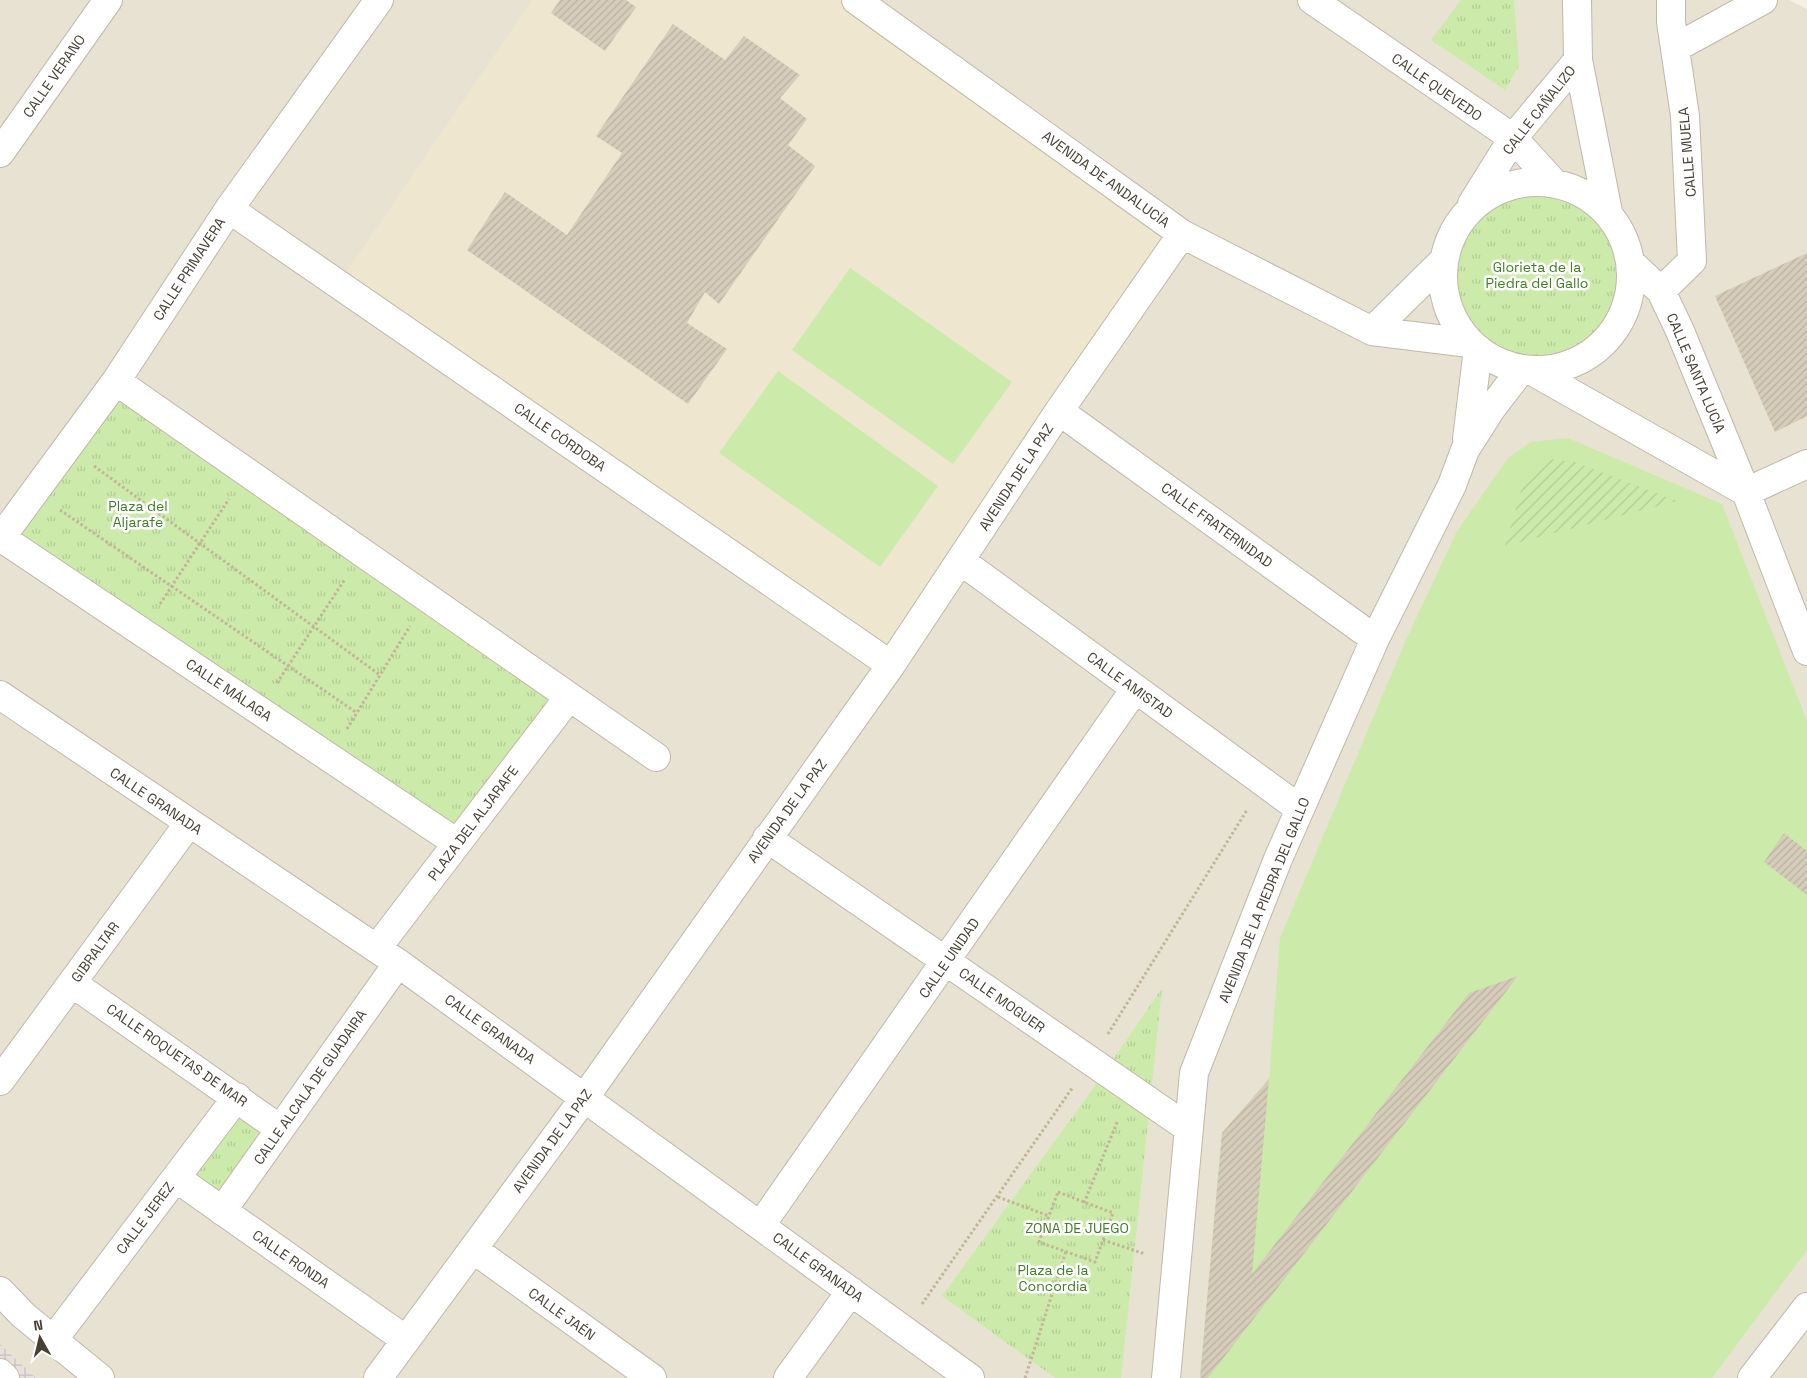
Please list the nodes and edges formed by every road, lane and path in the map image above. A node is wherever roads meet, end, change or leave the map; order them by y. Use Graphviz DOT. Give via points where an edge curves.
graph roads {
  1 [pos="108,0"];
  2 [pos="379,0"];
  3 [pos="1312,0"];
  4 [pos="1577,0"];
  5 [pos="1671,0"];
  6 [pos="1763,0"];
  7 [pos="868,3"];
  8 [pos="1675,48"];
  9 [pos="1578,60"];
  10 [pos="1512,138"];
  11 [pos="0,153"];
  12 [pos="1554,182"];
  13 [pos="229,209"];
  14 [pos="1468,210"];
  15 [pos="1608,212"];
  16 [pos="1182,234"];
  17 [pos="1443,261"];
  18 [pos="1632,264"];
  19 [pos="1661,291"];
  20 [pos="1372,331"];
  21 [pos="1474,346"];
  22 [pos="1527,370"];
  23 [pos="116,381"];
  24 [pos="1058,410"];
  25 [pos="68,446"];
  26 [pos="1465,450"];
  27 [pos="1807,464"];
  28 [pos="246,473"];
  29 [pos="1746,492"];
  30 [pos="35,493"];
  31 [pos="0,538"];
  32 [pos="200,543"];
  33 [pos="361,553"];
  34 [pos="961,561"];
  35 [pos="171,586"];
  36 [pos="427,598"];
  37 [pos="314,626"];
  38 [pos="141,631"];
  39 [pos="1375,639"];
  40 [pos="1807,651"];
  41 [pos="891,665"];
  42 [pos="288,666"];
  43 [pos="380,674"];
  44 [pos="1135,689"];
  45 [pos="0,695"];
  46 [pos="569,697"];
  47 [pos="259,710"];
  48 [pos="357,713"];
  49 [pos="656,757"];
  50 [pos="330,758"];
  51 [pos="1264,783"];
  52 [pos="1300,809"];
  53 [pos="189,823"];
  54 [pos="767,838"];
  55 [pos="457,843"];
  56 [pos="387,956"];
  57 [pos="946,962"];
  58 [pos="72,983"];
  59 [pos="1091,1062"];
  60 [pos="0,1081"];
  61 [pos="1131,1089"];
  62 [pos="237,1097"];
  63 [pos="585,1097"];
  64 [pos="1188,1128"];
  65 [pos="280,1129"];
  66 [pos="176,1178"];
  67 [pos="998,1197"];
  68 [pos="1084,1203"];
  69 [pos="222,1211"];
  70 [pos="1049,1216"];
  71 [pos="761,1225"];
  72 [pos="1103,1240"];
  73 [pos="473,1249"];
  74 [pos="1066,1251"];
  75 [pos="1178,1264"];
  76 [pos="0,1291"];
  77 [pos="852,1292"];
  78 [pos="1807,1307"];
  79 [pos="904,1328"];
  80 [pos="53,1340"];
  81 [pos="406,1340"];
  82 [pos="0,1373"];
  83 [pos="643,1376"];
  84 [pos="5,1378"];
  85 [pos="100,1378"];
  86 [pos="378,1378"];
  87 [pos="788,1378"];
  88 [pos="970,1378"];
  89 [pos="1025,1378"];
  90 [pos="1166,1378"];
  91 [pos="1752,1378"];
  1 -- 11 [label="street, CALLE VERANO"];
  2 -- 13 [label="street, CALLE PRIMAVERA"];
  3 -- 10 [label="street, CALLE QUEVEDO"];
  4 -- 9 [label="street, CALLE CAÑALIZO"];
  5 -- 8 [label="street, CALLE MUELA" via="1670,22"];
  6 -- 8 [label="street"];
  7 -- 16 [label="street, AVENIDA DE ANDALUCÍA"];
  8 -- 19 [label="street, CALLE MUELA" via="1685,116 1692,260"];
  9 -- 10 [label="street, CALLE CAÑALIZO"];
  9 -- 15 [label="street, CALLE CAÑALIZO"];
  10 -- 12 [label="street, CALLE QUEVEDO"];
  10 -- 14 [label="street, CALLE CAÑALIZO"];
  12 -- 14 [label="street" via="1523,182 1493,192"];
  12 -- 15 [label="street" via="1583,192"];
  13 -- 23 [label="street, CALLE PRIMAVERA"];
  13 -- 41 [label="street, CALLE CÓRDOBA"];
  14 -- 17 [label="street" via="1452,234"];
  15 -- 18 [label="street" via="1624,236"];
  16 -- 20 [label="street, AVENIDA DE ANDALUCÍA"];
  16 -- 24 [label="street, AVENIDA DE LA PAZ"];
  17 -- 20 [label="street"];
  17 -- 21 [label="street" via="1443,291 1452,319"];
  18 -- 19 [label="street, CALLE SANTA LUCÍA"];
  18 -- 22 [label="street" via="1631,293 1621,321 1604,344 1579,362 1551,370"];
  19 -- 29 [label="street, CALLE SANTA LUCÍA"];
  20 -- 21 [label="street, AVENIDA DE ANDALUCÍA"];
  21 -- 22 [label="street" via="1495,360"];
  21 -- 26 [label="street, AVENIDA DE LA PIEDRA DEL GALLO"];
  22 -- 26 [label="street, AVENIDA DE LA PIEDRA DEL GALLO" via="1491,409"];
  22 -- 29 [label="street"];
  23 -- 25 [label="street, CALLE PRIMAVERA"];
  23 -- 28 [label="street"];
  24 -- 34 [label="street, AVENIDA DE LA PAZ"];
  24 -- 39 [label="street, CALLE FRATERNIDAD"];
  25 -- 30 [label="street, CALLE PRIMAVERA"];
  25 -- 32 [label="path"];
  26 -- 39 [label="street, AVENIDA DE LA PIEDRA DEL GALLO" via="1452,485"];
  27 -- 29 [label="street"];
  28 -- 32 [label="path"];
  28 -- 33 [label="street"];
  29 -- 40 [label="street, CALLE SANTA LUCÍA"];
  30 -- 31 [label="street, CALLE PRIMAVERA"];
  30 -- 35 [label="path"];
  31 -- 38 [label="street, CALLE MÁLAGA"];
  32 -- 35 [label="path"];
  32 -- 37 [label="path"];
  33 -- 36 [label="street"];
  33 -- 37 [label="path"];
  34 -- 41 [label="street, AVENIDA DE LA PAZ"];
  34 -- 44 [label="street, CALLE AMISTAD"];
  35 -- 38 [label="path"];
  35 -- 42 [label="path"];
  36 -- 43 [label="path"];
  36 -- 46 [label="street"];
  37 -- 42 [label="path"];
  37 -- 43 [label="path"];
  38 -- 47 [label="street, CALLE MÁLAGA"];
  39 -- 52 [label="street, AVENIDA DE LA PIEDRA DEL GALLO"];
  41 -- 54 [label="street, AVENIDA DE LA PAZ"];
  42 -- 47 [label="path"];
  42 -- 48 [label="path"];
  43 -- 48 [label="path"];
  44 -- 51 [label="street, CALLE AMISTAD"];
  44 -- 57 [label="street, CALLE UNIDAD"];
  45 -- 53 [label="street, CALLE GRANADA"];
  46 -- 49 [label="street"];
  46 -- 55 [label="street, PLAZA DEL ALJARAFE"];
  47 -- 50 [label="street, CALLE MÁLAGA"];
  48 -- 50 [label="path"];
  50 -- 55 [label="street, CALLE MÁLAGA"];
  51 -- 52 [label="street, CALLE AMISTAD"];
  51 -- 59 [label="path"];
  52 -- 64 [label="street, AVENIDA DE LA PIEDRA DEL GALLO" via="1194,1074"];
  53 -- 56 [label="street, CALLE GRANADA"];
  53 -- 58 [label="street, GIBRALTAR"];
  54 -- 57 [label="street, CALLE MOGUER"];
  54 -- 63 [label="street, AVENIDA DE LA PAZ"];
  55 -- 56 [label="street, PLAZA DEL ALJARAFE"];
  56 -- 63 [label="street, CALLE GRANADA"];
  56 -- 65 [label="street, CALLE ALCALÁ DE GUADAIRA"];
  57 -- 59 [label="street, CALLE MOGUER"];
  57 -- 71 [label="street, CALLE UNIDAD"];
  58 -- 60 [label="street, GIBRALTAR"];
  58 -- 62 [label="street, CALLE ROQUETAS DE MAR"];
  59 -- 61 [label="street, CALLE MOGUER"];
  59 -- 67 [label="path"];
  61 -- 64 [label="street, CALLE MOGUER"];
  61 -- 68 [label="path"];
  62 -- 65 [label="street, CALLE ROQUETAS DE MAR"];
  62 -- 66 [label="street, CALLE JEREZ"];
  63 -- 71 [label="street, CALLE GRANADA"];
  63 -- 73 [label="street, AVENIDA DE LA PAZ"];
  64 -- 75 [label="street, AVENIDA DE LA PIEDRA DEL GALLO"];
  65 -- 69 [label="street, CALLE ALCALÁ DE GUADAIRA"];
  66 -- 69 [label="street, CALLE RONDA"];
  66 -- 80 [label="street, CALLE JEREZ"];
  67 -- 70 [label="path"];
  67 -- 79 [label="path"];
  68 -- 70 [label="path" via="1058,1192"];
  68 -- 72 [label="path" via="1113,1213"];
  69 -- 81 [label="street, CALLE RONDA"];
  70 -- 74 [label="path" via="1039,1242"];
  71 -- 77 [label="street, CALLE GRANADA"];
  72 -- 74 [label="path" via="1094,1262"];
  72 -- 75 [label="path"];
  73 -- 81 [label="street, AVENIDA DE LA PAZ"];
  73 -- 83 [label="street, CALLE JAÉN"];
  74 -- 89 [label="path"];
  75 -- 90 [label="street, AVENIDA DE LA PIEDRA DEL GALLO"];
  76 -- 80 [label="street"];
  77 -- 79 [label="street, CALLE GRANADA"];
  77 -- 87 [label="street"];
  78 -- 91 [label="street"];
  79 -- 88 [label="street, CALLE GRANADA"];
  80 -- 85 [label="street"];
  81 -- 86 [label="street, AVENIDA DE LA PAZ"];
  82 -- 84 [label="street"];
}
